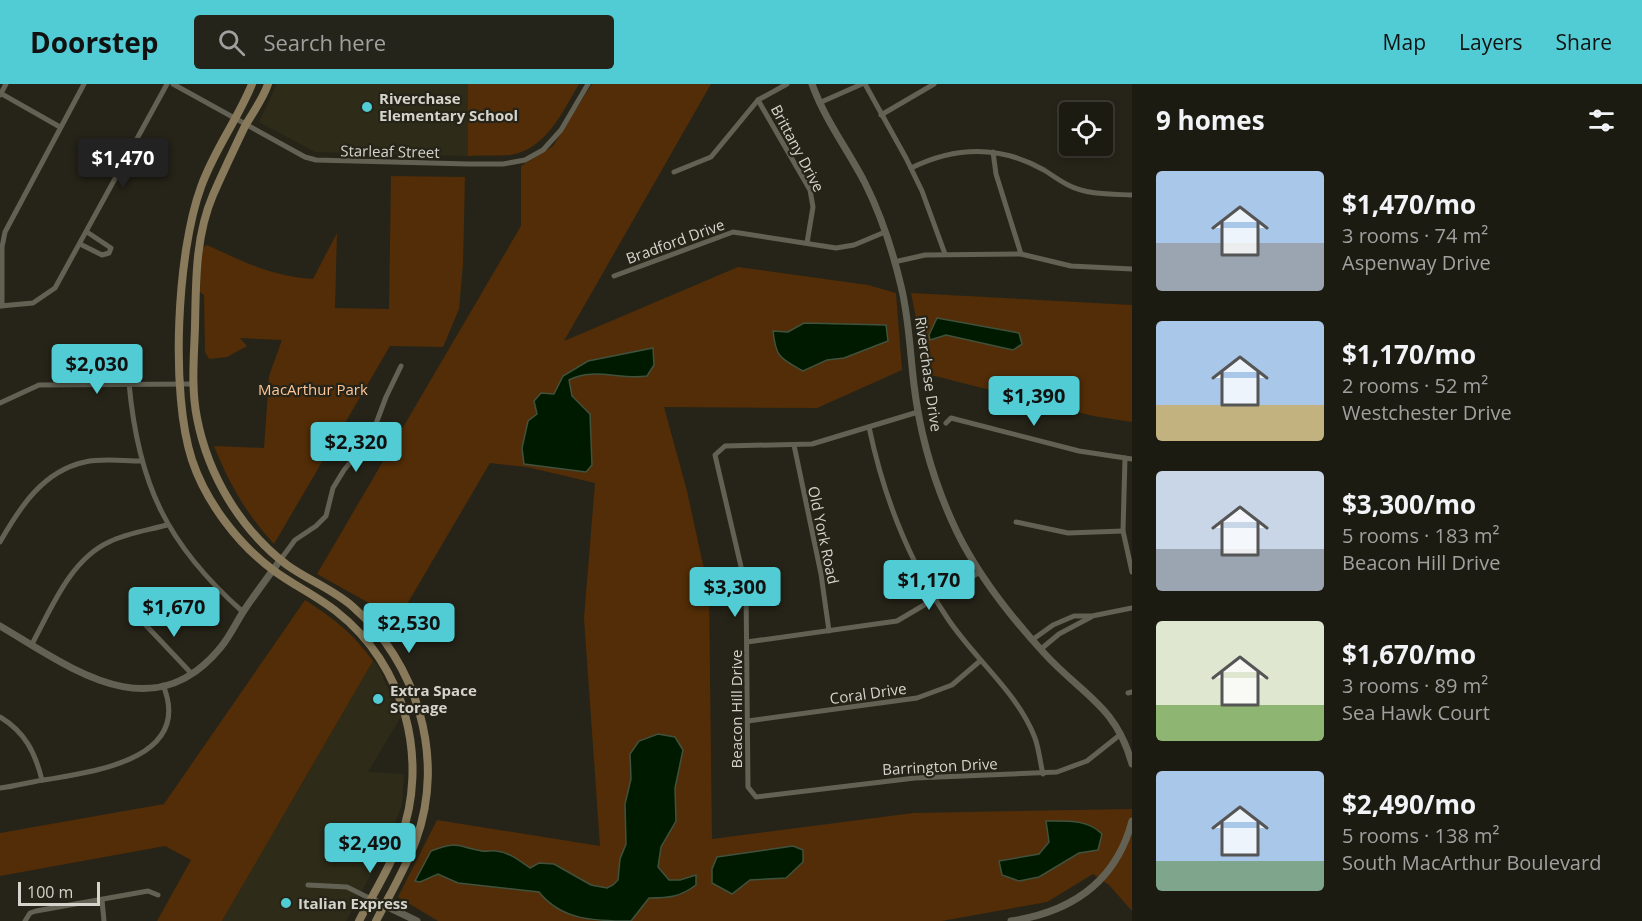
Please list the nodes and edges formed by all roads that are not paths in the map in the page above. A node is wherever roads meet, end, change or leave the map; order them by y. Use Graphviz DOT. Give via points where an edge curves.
graph roads {
  1 [pos="6,84"];
  2 [pos="84,84"];
  3 [pos="167,84"];
  4 [pos="173,84"];
  5 [pos="252,84"];
  6 [pos="268,84"];
  7 [pos="588,84"];
  8 [pos="787,84"];
  9 [pos="812,84"];
  10 [pos="863,84"];
  11 [pos="934,84"];
  12 [pos="0,94"];
  13 [pos="759,100"];
  14 [pos="819,103"];
  15 [pos="881,115"];
  16 [pos="234,118"];
  17 [pos="246,125"];
  18 [pos="60,127"];
  19 [pos="993,152"];
  20 [pos="911,168"];
  21 [pos="674,172"];
  22 [pos="1132,195"];
  23 [pos="87,232"];
  24 [pos="885,232"];
  25 [pos="807,243"];
  26 [pos="80,244"];
  27 [pos="945,254"];
  28 [pos="1021,254"];
  29 [pos="894,262"];
  30 [pos="1132,269"];
  31 [pos="615,276"];
  32 [pos="1,306"];
  33 [pos="401,366"];
  34 [pos="129,383"];
  35 [pos="180,383"];
  36 [pos="193,384"];
  37 [pos="0,403"];
  38 [pos="918,412"];
  39 [pos="946,423"];
  40 [pos="869,427"];
  41 [pos="794,445"];
  42 [pos="1125,458"];
  43 [pos="1132,459"];
  44 [pos="141,461"];
  45 [pos="1016,522"];
  46 [pos="167,525"];
  47 [pos="1123,531"];
  48 [pos="0,542"];
  49 [pos="281,560"];
  50 [pos="273,570"];
  51 [pos="980,572"];
  52 [pos="1132,572"];
  53 [pos="936,600"];
  54 [pos="1132,608"];
  55 [pos="243,612"];
  56 [pos="1092,616"];
  57 [pos="140,619"];
  58 [pos="0,626"];
  59 [pos="830,631"];
  60 [pos="1032,640"];
  61 [pos="747,642"];
  62 [pos="32,645"];
  63 [pos="1041,650"];
  64 [pos="980,661"];
  65 [pos="191,673"];
  66 [pos="163,685"];
  67 [pos="0,717"];
  68 [pos="748,721"];
  69 [pos="1121,734"];
  70 [pos="1132,764"];
  71 [pos="1043,774"];
  72 [pos="42,780"];
  73 [pos="412,782"];
  74 [pos="428,782"];
  75 [pos="0,788"];
  76 [pos="750,793"];
  77 [pos="1132,822"];
  78 [pos="308,885"];
  79 [pos="158,895"];
  80 [pos="370,899"];
  81 [pos="102,900"];
  82 [pos="384,906"];
  83 [pos="1030,919"];
  84 [pos="25,921"];
  85 [pos="104,921"];
  86 [pos="359,921"];
  87 [pos="376,921"];
  88 [pos="417,921"];
  89 [pos="1011,921"];
  1 -- 12 [label="street"];
  2 -- 18 [label="street"];
  3 -- 23 [label="street"];
  4 -- 16 [label="street, Starleaf Street"];
  5 -- 16 [label="main road"];
  6 -- 17 [label="main road"];
  7 -- 17 [label="street, Starleaf Street" via="561,130 543,150 525,160 503,164 316,160"];
  8 -- 13 [label="street"];
  9 -- 14 [label="street, Riverchase Drive"];
  10 -- 14 [label="street"];
  10 -- 15 [label="street"];
  11 -- 15 [label="street"];
  12 -- 18 [label="street"];
  13 -- 21 [label="street" via="711,157"];
  13 -- 25 [label="street, Brittany Drive" via="810,190 813,207"];
  14 -- 24 [label="street, Riverchase Drive" via="865,183"];
  15 -- 20 [label="street"];
  16 -- 17 [label="street, Starleaf Street"];
  16 -- 35 [label="main road" via="202,184 188,228"];
  17 -- 36 [label="main road" via="211,199 197,259"];
  18 -- 32 [label="street" via="5,232"];
  19 -- 20 [label="street" via="946,154"];
  19 -- 22 [label="street" via="1015,156 1079,189"];
  19 -- 28 [label="street"];
  20 -- 27 [label="street"];
  23 -- 26 [label="street"];
  23 -- 26 [label="street" via="109,244 109,253 102,255"];
  24 -- 25 [label="street, Bradford Drive" via="845,247"];
  24 -- 29 [label="street, Riverchase Drive"];
  25 -- 31 [label="street, Bradford Drive" via="734,232"];
  26 -- 32 [label="street" via="49,294 33,303"];
  27 -- 28 [label="street"];
  27 -- 29 [label="street"];
  28 -- 30 [label="street" via="1071,266"];
  29 -- 38 [label="street, Riverchase Drive" via="909,325"];
  33 -- 49 [label="street" via="371,437 333,488 326,516 295,540"];
  34 -- 35 [label="street"];
  34 -- 37 [label="street" via="39,385"];
  34 -- 44 [label="street"];
  35 -- 36 [label="street"];
  35 -- 50 [label="main road" via="185,436 192,462 238,538"];
  36 -- 49 [label="main road" via="200,433 216,477 251,531"];
  38 -- 40 [label="street"];
  38 -- 51 [label="street, Riverchase Drive" via="945,505"];
  39 -- 42 [label="street" via="951,418 1078,451"];
  40 -- 41 [label="street" via="812,444"];
  40 -- 53 [label="street" via="897,523"];
  41 -- 59 [label="street, Old York Road"];
  41 -- 61 [label="street, Beacon Hill Drive" via="725,446 715,455 746,588"];
  42 -- 43 [label="street"];
  42 -- 47 [label="street"];
  44 -- 46 [label="street"];
  44 -- 48 [label="street" via="87,462 53,475 22,504"];
  45 -- 47 [label="street" via="1068,533"];
  46 -- 55 [label="street" via="207,578"];
  46 -- 62 [label="street" via="110,541 94,551 68,581"];
  47 -- 52 [label="street"];
  49 -- 50 [label="street"];
  49 -- 74 [label="main road" via="352,607 395,656 420,708"];
  50 -- 55 [label="street"];
  50 -- 73 [label="main road" via="338,612 385,668 407,717 413,751"];
  51 -- 53 [label="street"];
  51 -- 60 [label="street, Riverchase Drive"];
  53 -- 59 [label="street" via="897,621"];
  53 -- 64 [label="street"];
  54 -- 56 [label="street"];
  55 -- 65 [label="street" via="221,647"];
  56 -- 60 [label="street" via="1064,619"];
  56 -- 63 [label="street" via="1072,625"];
  57 -- 65 [label="street"];
  58 -- 62 [label="street"];
  59 -- 61 [label="street"];
  60 -- 63 [label="street, Riverchase Drive"];
  61 -- 68 [label="street, Beacon Hill Drive"];
  62 -- 66 [label="street" via="108,685"];
  63 -- 69 [label="street, Riverchase Drive" via="1101,704"];
  64 -- 68 [label="street, Coral Drive" via="951,685 917,698"];
  64 -- 71 [label="street" via="1028,723"];
  65 -- 66 [label="street"];
  66 -- 72 [label="street" via="170,714 165,729 140,755 106,769"];
  67 -- 72 [label="street" via="15,726 33,748"];
  68 -- 76 [label="street, Beacon Hill Drive"];
  69 -- 70 [label="street, Riverchase Drive"];
  69 -- 71 [label="street, Barrington Drive" via="1073,768"];
  71 -- 76 [label="street, Barrington Drive" via="915,778 756,797"];
  72 -- 75 [label="street"];
  73 -- 74 [label="main road"];
  73 -- 80 [label="main road" via="401,838"];
  74 -- 82 [label="main road" via="417,838"];
  77 -- 83 [label="street" via="1123,848 1093,886 1063,908"];
  78 -- 80 [label="street" via="347,887"];
  79 -- 81 [label="street" via="148,891"];
  80 -- 82 [label="street"];
  80 -- 86 [label="main road"];
  81 -- 84 [label="street" via="36,911"];
  81 -- 85 [label="street"];
  82 -- 87 [label="main road"];
  82 -- 88 [label="street"];
  83 -- 89 [label="street"];
}
